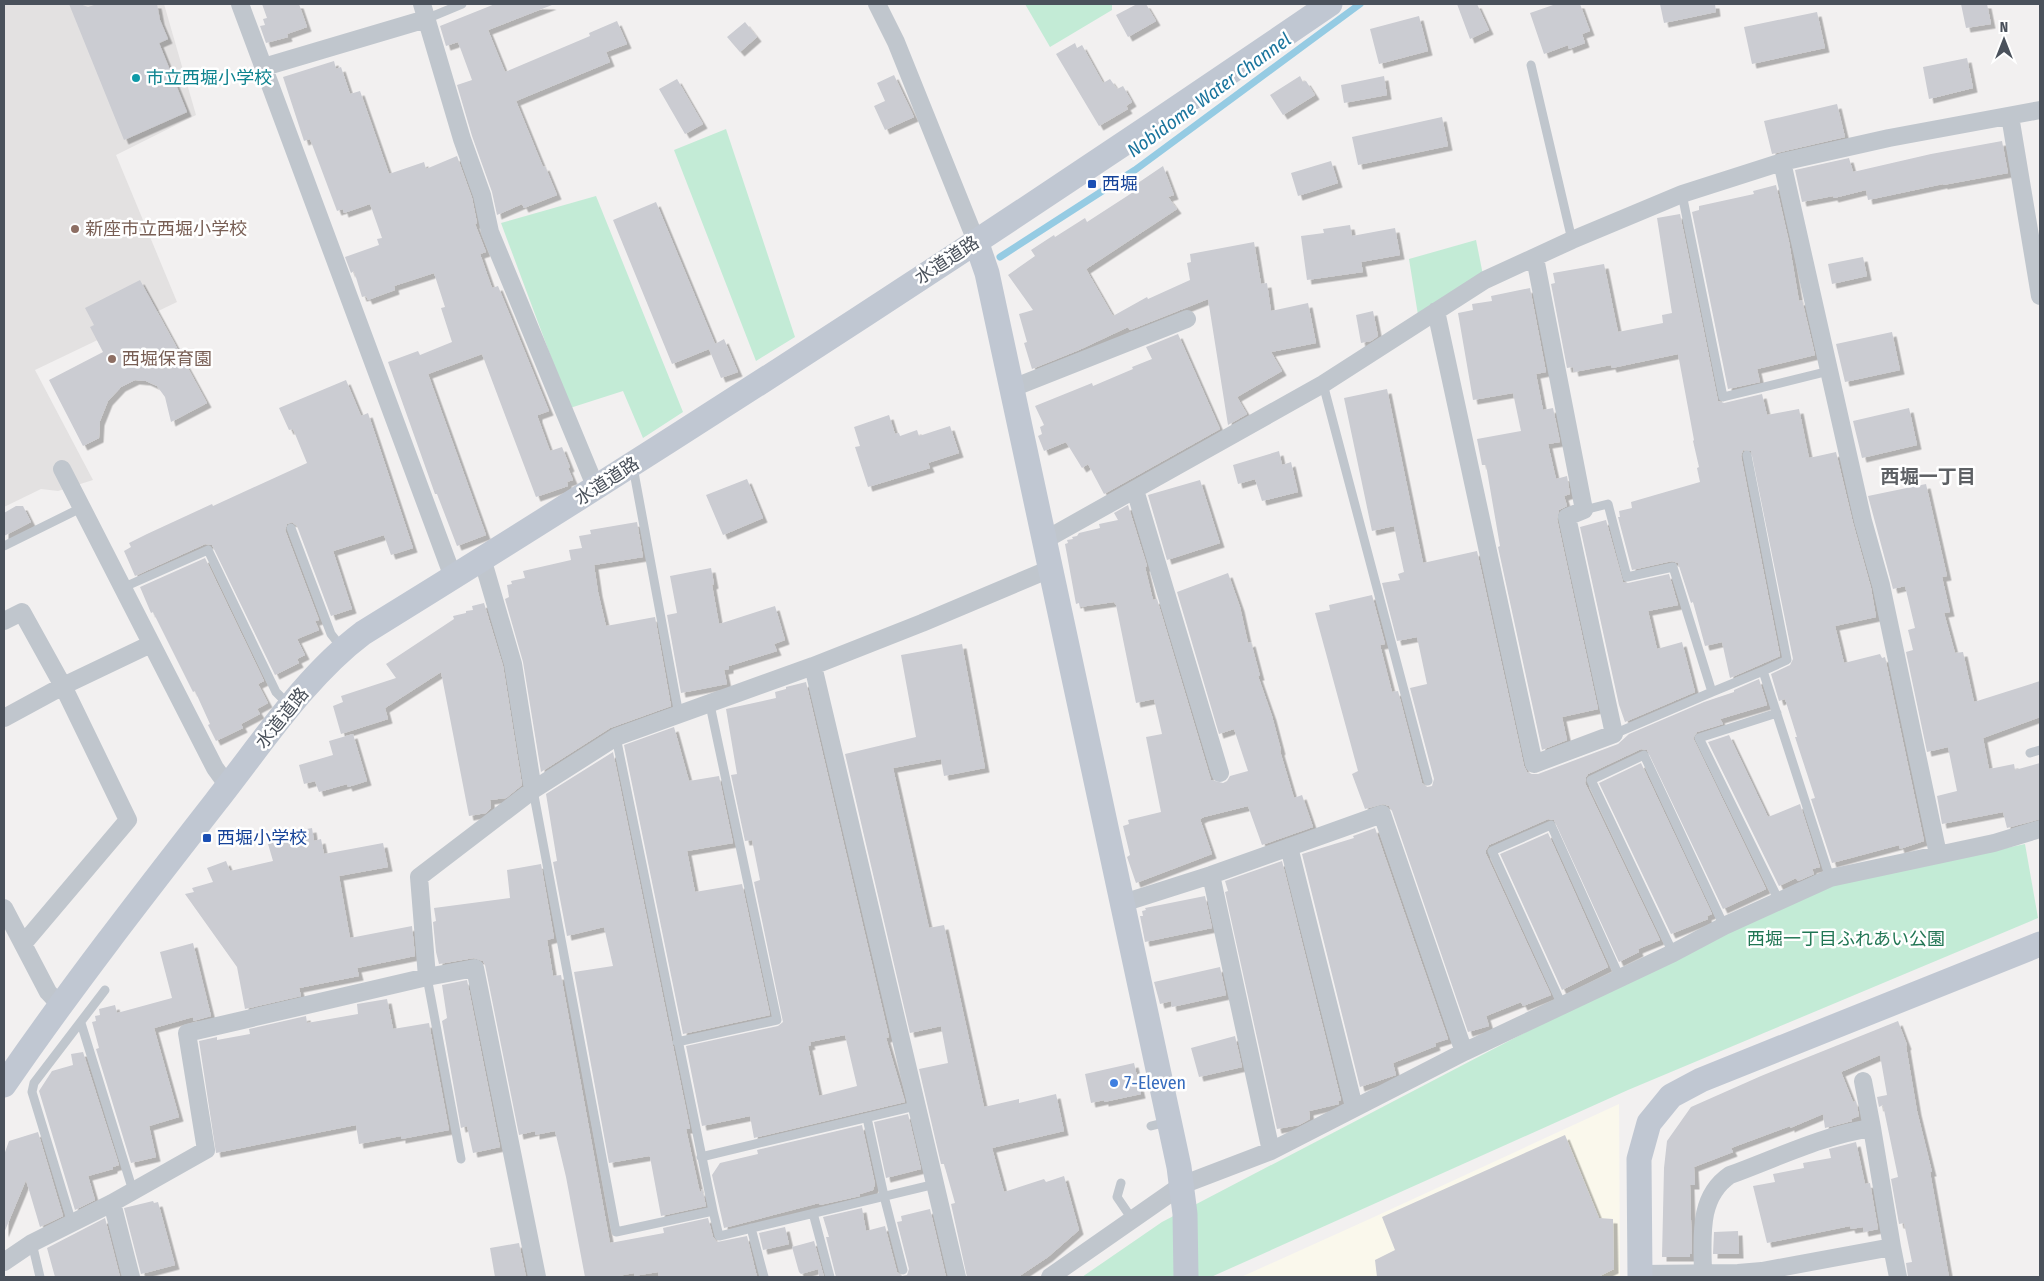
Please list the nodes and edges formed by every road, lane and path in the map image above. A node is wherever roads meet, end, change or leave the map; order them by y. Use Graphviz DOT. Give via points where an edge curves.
graph roads {
  1 [pos="240,4"];
  2 [pos="462,4"];
  3 [pos="876,4"];
  4 [pos="1330,4"];
  5 [pos="424,12"];
  6 [pos="1531,65"];
  7 [pos="264,68"];
  8 [pos="2040,110"];
  9 [pos="2010,116"];
  10 [pos="1782,162"];
  11 [pos="1682,194"];
  12 [pos="1572,240"];
  13 [pos="976,241"];
  14 [pos="1535,258"];
  15 [pos="2040,296"];
  16 [pos="1436,311"];
  17 [pos="1187,319"];
  18 [pos="1829,371"];
  19 [pos="1323,384"];
  20 [pos="1010,389"];
  21 [pos="1747,455"];
  22 [pos="633,464"];
  23 [pos="62,469"];
  24 [pos="596,488"];
  25 [pos="1135,490"];
  26 [pos="81,508"];
  27 [pos="1584,510"];
  28 [pos="291,528"];
  29 [pos="1043,541"];
  30 [pos="4,546"];
  31 [pos="482,558"];
  32 [pos="1050,569"];
  33 [pos="453,577"];
  34 [pos="122,588"];
  35 [pos="4,622"];
  36 [pos="151,644"];
  37 [pos="342,648"];
  38 [pos="813,666"];
  39 [pos="1763,671"];
  40 [pos="63,686"];
  41 [pos="1712,692"];
  42 [pos="710,704"];
  43 [pos="291,706"];
  44 [pos="1777,713"];
  45 [pos="679,715"];
  46 [pos="4,718"];
  47 [pos="1614,734"];
  48 [pos="616,737"];
  49 [pos="2040,750"];
  50 [pos="2030,753"];
  51 [pos="1220,773"];
  52 [pos="1428,781"];
  53 [pos="228,786"];
  54 [pos="532,790"];
  55 [pos="2040,829"];
  56 [pos="1289,847"];
  57 [pos="1938,854"];
  58 [pos="1211,875"];
  59 [pos="1830,878"];
  60 [pos="1778,901"];
  61 [pos="1123,903"];
  62 [pos="4,908"];
  63 [pos="1724,926"];
  64 [pos="23,944"];
  65 [pos="2040,944"];
  66 [pos="1673,953"];
  67 [pos="428,977"];
  68 [pos="1620,978"];
  69 [pos="105,990"];
  70 [pos="1562,1005"];
  71 [pos="61,1006"];
  72 [pos="81,1023"];
  73 [pos="678,1042"];
  74 [pos="1464,1052"];
  75 [pos="1863,1081"];
  76 [pos="4,1085"];
  77 [pos="916,1106"];
  78 [pos="1354,1107"];
  79 [pos="867,1118"];
  80 [pos="1872,1128"];
  81 [pos="1271,1151"];
  82 [pos="701,1157"];
  83 [pos="461,1159"];
  84 [pos="1121,1183"];
  85 [pos="935,1184"];
  86 [pos="1182,1185"];
  87 [pos="134,1191"];
  88 [pos="884,1196"];
  89 [pos="112,1203"];
  90 [pos="713,1212"];
  91 [pos="813,1213"];
  92 [pos="1132,1219"];
  93 [pos="72,1223"];
  94 [pos="751,1228"];
  95 [pos="32,1243"];
  96 [pos="1892,1247"];
  97 [pos="4,1262"];
  98 [pos="903,1270"];
  99 [pos="1703,1275"];
  100 [pos="1640,1276"];
  101 [pos="40,1277"];
  102 [pos="131,1277"];
  103 [pos="537,1277"];
  104 [pos="764,1277"];
  105 [pos="830,1277"];
  106 [pos="957,1277"];
  107 [pos="1050,1277"];
  108 [pos="1186,1277"];
  109 [pos="1898,1277"];
  1 -- 7 [label="street"];
  2 -- 5 [label="lane"];
  3 -- 13 [label="street" via="896,42"];
  4 -- 13 [label="street, 水道道路"];
  5 -- 7 [label="street"];
  5 -- 24 [label="street" via="482,195 490,232"];
  6 -- 12 [label="lane"];
  7 -- 33 [label="street"];
  8 -- 9 [label="street"];
  9 -- 10 [label="street"];
  9 -- 15 [label="street"];
  10 -- 11 [label="street"];
  10 -- 18 [label="street"];
  11 -- 12 [label="street"];
  11 -- 18 [label="lane" via="1723,397"];
  12 -- 14 [label="street"];
  13 -- 20 [label="street" via="987,273"];
  13 -- 22 [label="street, 水道道路"];
  14 -- 16 [label="street" via="1485,280"];
  14 -- 27 [label="street"];
  16 -- 19 [label="street"];
  16 -- 47 [label="street" via="1534,764"];
  17 -- 20 [label="street"];
  18 -- 57 [label="street" via="1881,586"];
  19 -- 25 [label="street"];
  19 -- 52 [label="lane"];
  20 -- 29 [label="street"];
  21 -- 39 [label="lane" via="1787,660"];
  22 -- 24 [label="street, 水道道路"];
  22 -- 45 [label="lane"];
  23 -- 26 [label="street"];
  24 -- 31 [label="street, 水道道路"];
  25 -- 29 [label="street"];
  25 -- 51 [label="street"];
  26 -- 30 [label="lane"];
  26 -- 34 [label="street"];
  27 -- 41 [label="lane" via="1608,504 1627,577 1674,568"];
  27 -- 47 [label="street" via="1567,517"];
  28 -- 37 [label="lane" via="331,634"];
  29 -- 32 [label="street"];
  31 -- 33 [label="street, 水道道路"];
  31 -- 54 [label="street" via="513,664"];
  32 -- 38 [label="street"];
  32 -- 61 [label="street"];
  33 -- 37 [label="street, 水道道路" via="362,632"];
  34 -- 36 [label="street"];
  34 -- 43 [label="lane" via="208,550 276,692"];
  35 -- 40 [label="street" via="22,612"];
  36 -- 40 [label="street"];
  36 -- 53 [label="street" via="215,768"];
  37 -- 43 [label="street, 水道道路"];
  38 -- 42 [label="street"];
  38 -- 77 [label="street"];
  39 -- 41 [label="lane"];
  39 -- 44 [label="lane"];
  40 -- 46 [label="street"];
  40 -- 64 [label="street" via="128,820"];
  41 -- 47 [label="lane"];
  42 -- 45 [label="street"];
  42 -- 73 [label="lane" via="776,1020"];
  43 -- 53 [label="street, 水道道路"];
  44 -- 59 [label="lane"];
  44 -- 60 [label="lane" via="1699,738"];
  45 -- 48 [label="street"];
  48 -- 54 [label="street"];
  48 -- 73 [label="lane"];
  49 -- 50 [label="lane"];
  53 -- 71 [label="street, 水道道路"];
  54 -- 67 [label="street" via="419,877"];
  54 -- 90 [label="lane" via="616,1232"];
  55 -- 57 [label="street" via="1994,843"];
  56 -- 58 [label="street"];
  56 -- 74 [label="street" via="1382,814"];
  56 -- 78 [label="street"];
  57 -- 59 [label="street"];
  58 -- 61 [label="street"];
  58 -- 81 [label="street"];
  59 -- 60 [label="street"];
  60 -- 63 [label="street"];
  61 -- 86 [label="street" via="1160,1124"];
  62 -- 64 [label="street"];
  63 -- 66 [label="street"];
  63 -- 66 [label="lane" via="1644,755 1592,780"];
  64 -- 71 [label="street" via="48,992"];
  65 -- 100 [label="street" via="1701,1080 1671,1096 1649,1123 1639,1159"];
  66 -- 68 [label="street"];
  67 -- 83 [label="lane"];
  67 -- 87 [label="street" via="187,1033 206,1150"];
  67 -- 103 [label="street" via="475,968"];
  68 -- 70 [label="street"];
  68 -- 70 [label="lane" via="1551,825 1492,851"];
  69 -- 72 [label="lane"];
  70 -- 74 [label="street"];
  71 -- 76 [label="street, 水道道路"];
  72 -- 87 [label="lane"];
  72 -- 93 [label="lane" via="34,1082 32,1092"];
  73 -- 82 [label="lane"];
  74 -- 78 [label="street"];
  75 -- 80 [label="street"];
  77 -- 79 [label="lane"];
  77 -- 85 [label="street"];
  78 -- 81 [label="street"];
  79 -- 82 [label="lane"];
  79 -- 88 [label="lane"];
  80 -- 96 [label="street"];
  80 -- 99 [label="street" via="1832,1136 1721,1181 1705,1211"];
  81 -- 86 [label="street"];
  82 -- 90 [label="lane"];
  84 -- 92 [label="lane" via="1117,1197"];
  85 -- 88 [label="lane"];
  85 -- 106 [label="street"];
  86 -- 92 [label="street"];
  86 -- 108 [label="street" via="1186,1214"];
  87 -- 89 [label="street"];
  88 -- 91 [label="lane"];
  88 -- 98 [label="lane"];
  89 -- 93 [label="street"];
  89 -- 102 [label="street"];
  90 -- 94 [label="lane" via="719,1236"];
  91 -- 94 [label="lane"];
  91 -- 105 [label="lane"];
  92 -- 107 [label="street"];
  93 -- 95 [label="street"];
  94 -- 104 [label="lane"];
  95 -- 97 [label="street"];
  95 -- 101 [label="lane"];
  96 -- 99 [label="street" via="1762,1271"];
  96 -- 109 [label="street"];
  99 -- 100 [label="street"];
}
